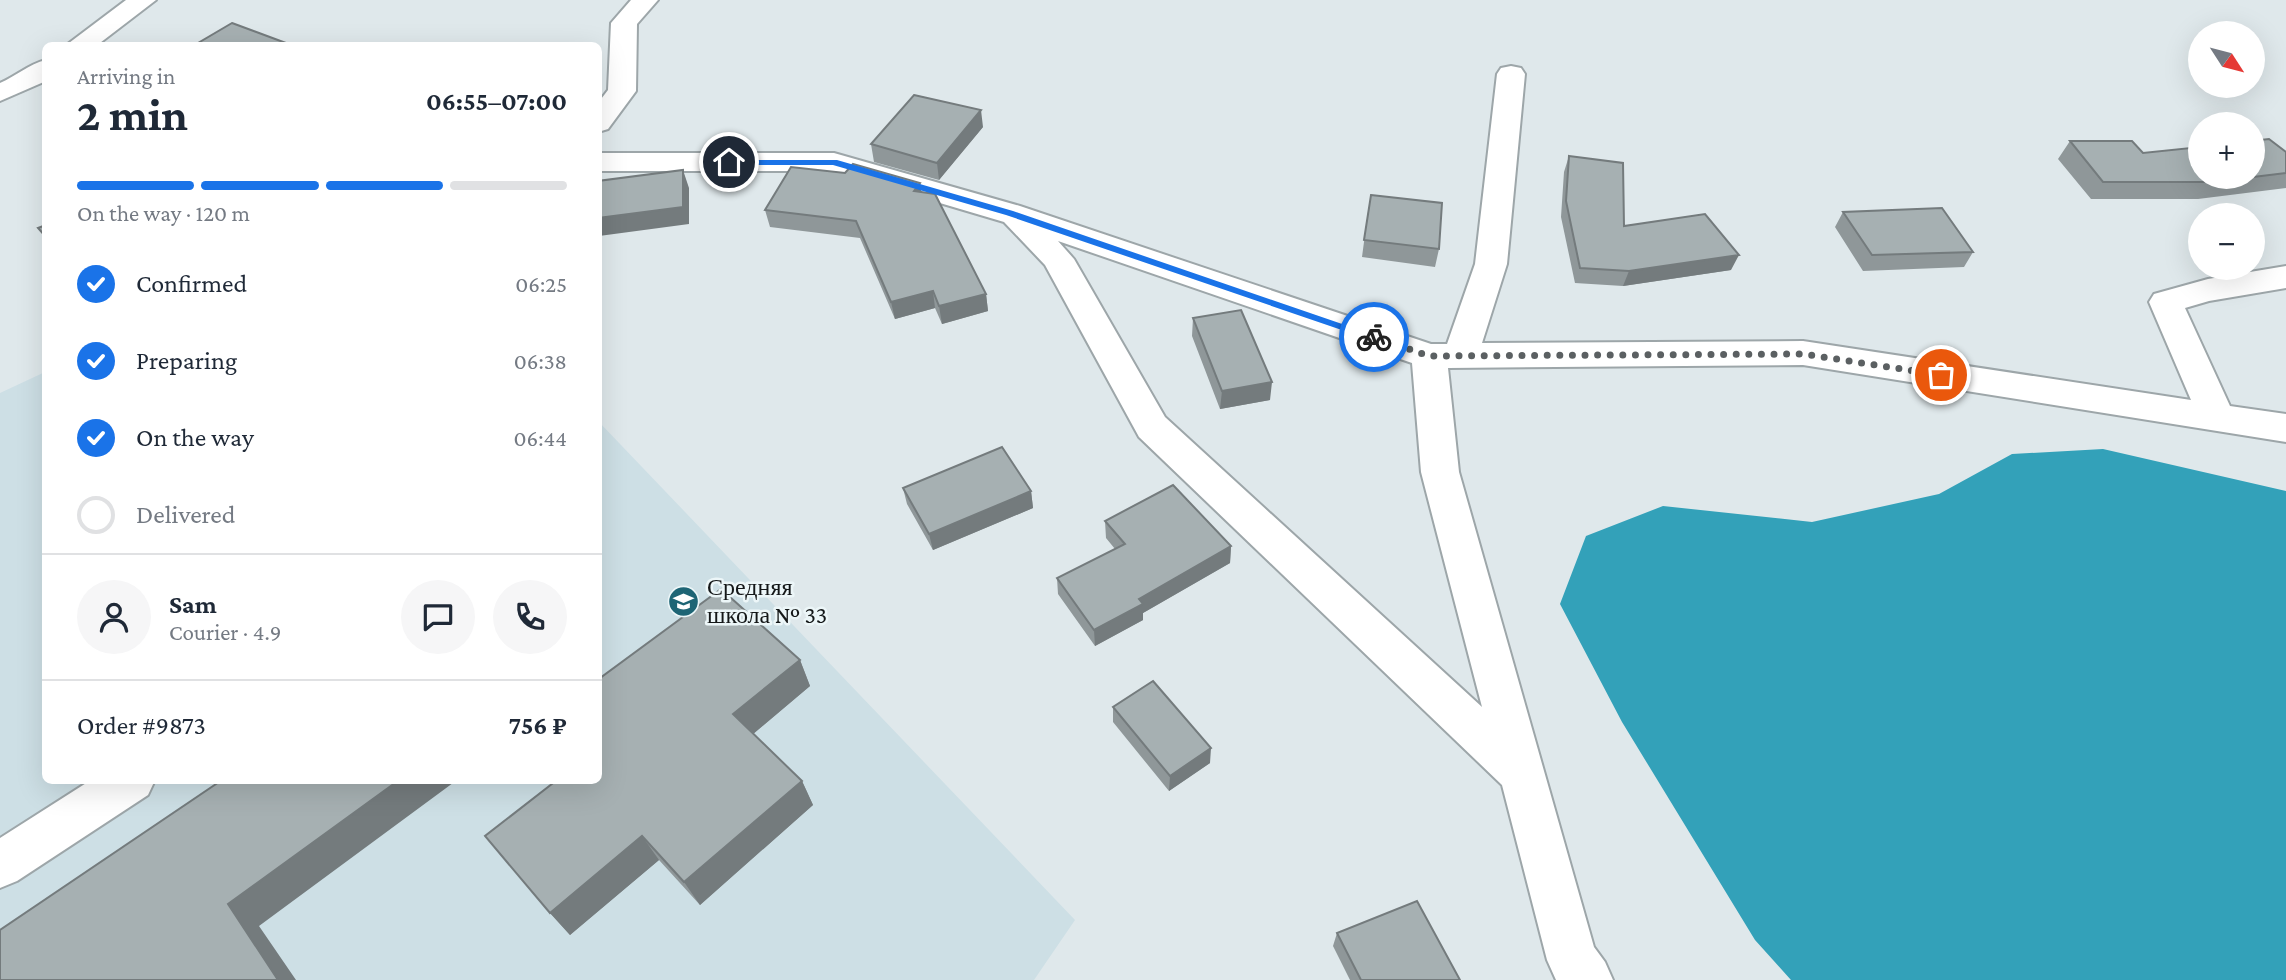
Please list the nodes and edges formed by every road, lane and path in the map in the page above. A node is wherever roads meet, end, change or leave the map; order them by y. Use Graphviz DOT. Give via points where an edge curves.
graph roads {
  1 [pos="143,0"];
  2 [pos="645,0"];
  3 [pos="84,42"];
  4 [pos="42,71"];
  5 [pos="1511,74"];
  6 [pos="0,93"];
  7 [pos="602,118"];
  8 [pos="602,162"];
  9 [pos="1009,213"];
  10 [pos="2286,277"];
  11 [pos="1445,355"];
  12 [pos="2218,419"];
  13 [pos="2286,428"];
  14 [pos="1522,774"];
  15 [pos="126,784"];
  16 [pos="0,865"];
  17 [pos="1587,980"];
  1 -- 3 [label="street"];
  2 -- 7 [label="street" via="624,23 622,91"];
  4 -- 6 [label="street"];
  5 -- 11 [label="street" via="1491,264"];
  8 -- 9 [label="street" via="834,162"];
  9 -- 11 [label="street"];
  9 -- 14 [label="street" via="1058,259 1152,427"];
  10 -- 12 [label="street" via="2166,302"];
  11 -- 12 [label="street" via="1803,354"];
  11 -- 14 [label="street" via="1440,472"];
  12 -- 13 [label="street"];
  14 -- 17 [label="street" via="1572,960"];
  15 -- 16 [label="street"];
}
